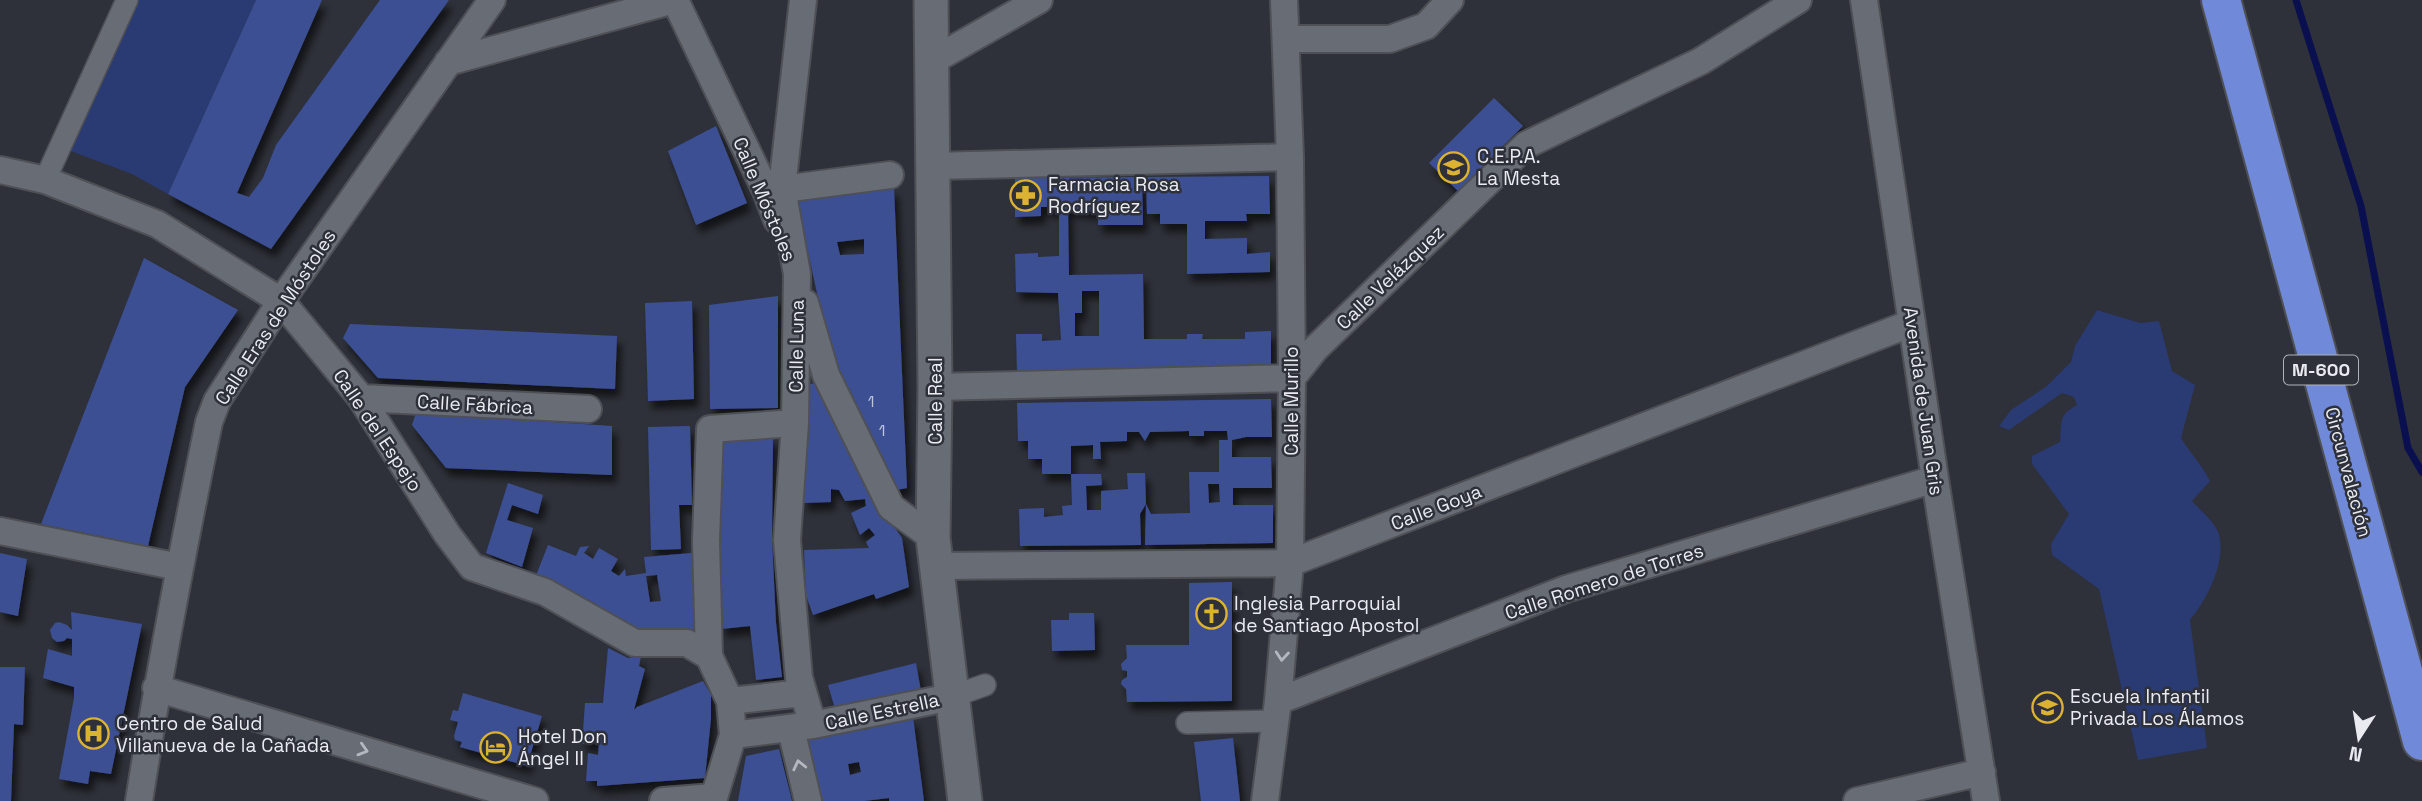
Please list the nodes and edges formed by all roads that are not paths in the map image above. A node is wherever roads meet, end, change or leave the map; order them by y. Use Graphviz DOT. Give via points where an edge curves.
graph roads {
  1 [pos="127,0"];
  2 [pos="492,0"];
  3 [pos="674,0"];
  4 [pos="803,0"];
  5 [pos="931,0"];
  6 [pos="1039,0"];
  7 [pos="1284,0"];
  8 [pos="1450,0"];
  9 [pos="1798,0"];
  10 [pos="1864,0"];
  11 [pos="2221,0"];
  12 [pos="1287,39"];
  13 [pos="932,61"];
  14 [pos="448,62"];
  15 [pos="1290,157"];
  16 [pos="934,166"];
  17 [pos="0,170"];
  18 [pos="890,175"];
  19 [pos="45,180"];
  20 [pos="774,190"];
  21 [pos="797,274"];
  22 [pos="282,301"];
  23 [pos="1912,323"];
  24 [pos="1292,379"];
  25 [pos="935,387"];
  26 [pos="361,398"];
  27 [pos="588,410"];
  28 [pos="795,424"];
  29 [pos="1935,479"];
  30 [pos="0,531"];
  31 [pos="935,552"];
  32 [pos="1290,564"];
  33 [pos="179,567"];
  34 [pos="709,656"];
  35 [pos="985,685"];
  36 [pos="156,688"];
  37 [pos="802,693"];
  38 [pos="950,696"];
  39 [pos="730,701"];
  40 [pos="1277,711"];
  41 [pos="1188,723"];
  42 [pos="802,727"];
  43 [pos="733,736"];
  44 [pos="2422,741"];
  45 [pos="1982,772"];
  46 [pos="713,799"];
  47 [pos="139,801"];
  48 [pos="535,801"];
  49 [pos="663,801"];
  50 [pos="807,801"];
  51 [pos="965,801"];
  52 [pos="1265,801"];
  53 [pos="1857,801"];
  54 [pos="1986,801"];
  1 -- 19 [label="street"];
  2 -- 14 [label="street, Calle Eras de Móstoles"];
  3 -- 14 [label="street, Calle Móstoles"];
  3 -- 20 [label="street, Calle Móstoles"];
  4 -- 20 [label="street, Calle Luna"];
  5 -- 13 [label="street, Calle Real"];
  6 -- 13 [label="street"];
  7 -- 12 [label="street, Calle Murillo"];
  8 -- 12 [label="street" via="1426,26 1390,39"];
  9 -- 24 [label="street, Calle Velázquez" via="1701,61 1526,145 1315,349"];
  10 -- 23 [label="street, Avenida de Juan Gris"];
  11 -- 44 [label="highway, Circunvalación / M-600"];
  12 -- 15 [label="street, Calle Murillo"];
  13 -- 16 [label="street, Calle Real"];
  14 -- 22 [label="street, Calle Eras de Móstoles"];
  15 -- 16 [label="street"];
  15 -- 24 [label="street, Calle Murillo"];
  16 -- 25 [label="street, Calle Real"];
  17 -- 19 [label="street, Calle del Espejo"];
  18 -- 20 [label="street"];
  19 -- 22 [label="street, Calle del Espejo" via="157,224"];
  20 -- 21 [label="street, Calle Luna"];
  21 -- 28 [label="street, Calle Luna"];
  21 -- 31 [label="street, Calle Móstoles" via="826,375 891,508"];
  22 -- 26 [label="street, Calle del Espejo"];
  22 -- 33 [label="street, Calle Eras de Móstoles" via="217,401"];
  23 -- 29 [label="street, Avenida de Juan Gris"];
  23 -- 32 [label="street, Calle Goya"];
  24 -- 25 [label="street"];
  24 -- 32 [label="street, Calle Murillo"];
  25 -- 31 [label="street, Calle Real"];
  26 -- 27 [label="street, Calle Fábrica"];
  26 -- 34 [label="street, Calle del Espejo" via="472,568 545,593 635,643 687,643"];
  28 -- 34 [label="street" via="710,429 706,541"];
  28 -- 37 [label="street, Calle Luna" via="787,540"];
  29 -- 40 [label="street, Calle Romero de Torres" via="1566,589"];
  29 -- 45 [label="street, Avenida de Juan Gris"];
  30 -- 33 [label="street"];
  31 -- 32 [label="street, Calle Goya"];
  31 -- 38 [label="street, Calle Real"];
  32 -- 40 [label="street, Calle Murillo, one-way"];
  33 -- 36 [label="street, Calle Eras de Móstoles"];
  34 -- 39 [label="street"];
  35 -- 38 [label="street"];
  36 -- 47 [label="street, Calle Eras de Móstoles"];
  36 -- 48 [label="street, one-way"];
  37 -- 39 [label="street"];
  37 -- 42 [label="street, Calle Luna"];
  38 -- 42 [label="street, Calle Estrella"];
  38 -- 51 [label="street, Calle Real"];
  39 -- 43 [label="street"];
  40 -- 41 [label="street"];
  40 -- 52 [label="street, Calle Murillo"];
  42 -- 43 [label="street, Calle Estrella"];
  50 -- 42 [label="street, Calle Luna, one-way"];
  43 -- 46 [label="street"];
  45 -- 53 [label="street"];
  45 -- 54 [label="street, Avenida de Juan Gris"];
  46 -- 49 [label="street"];
}
